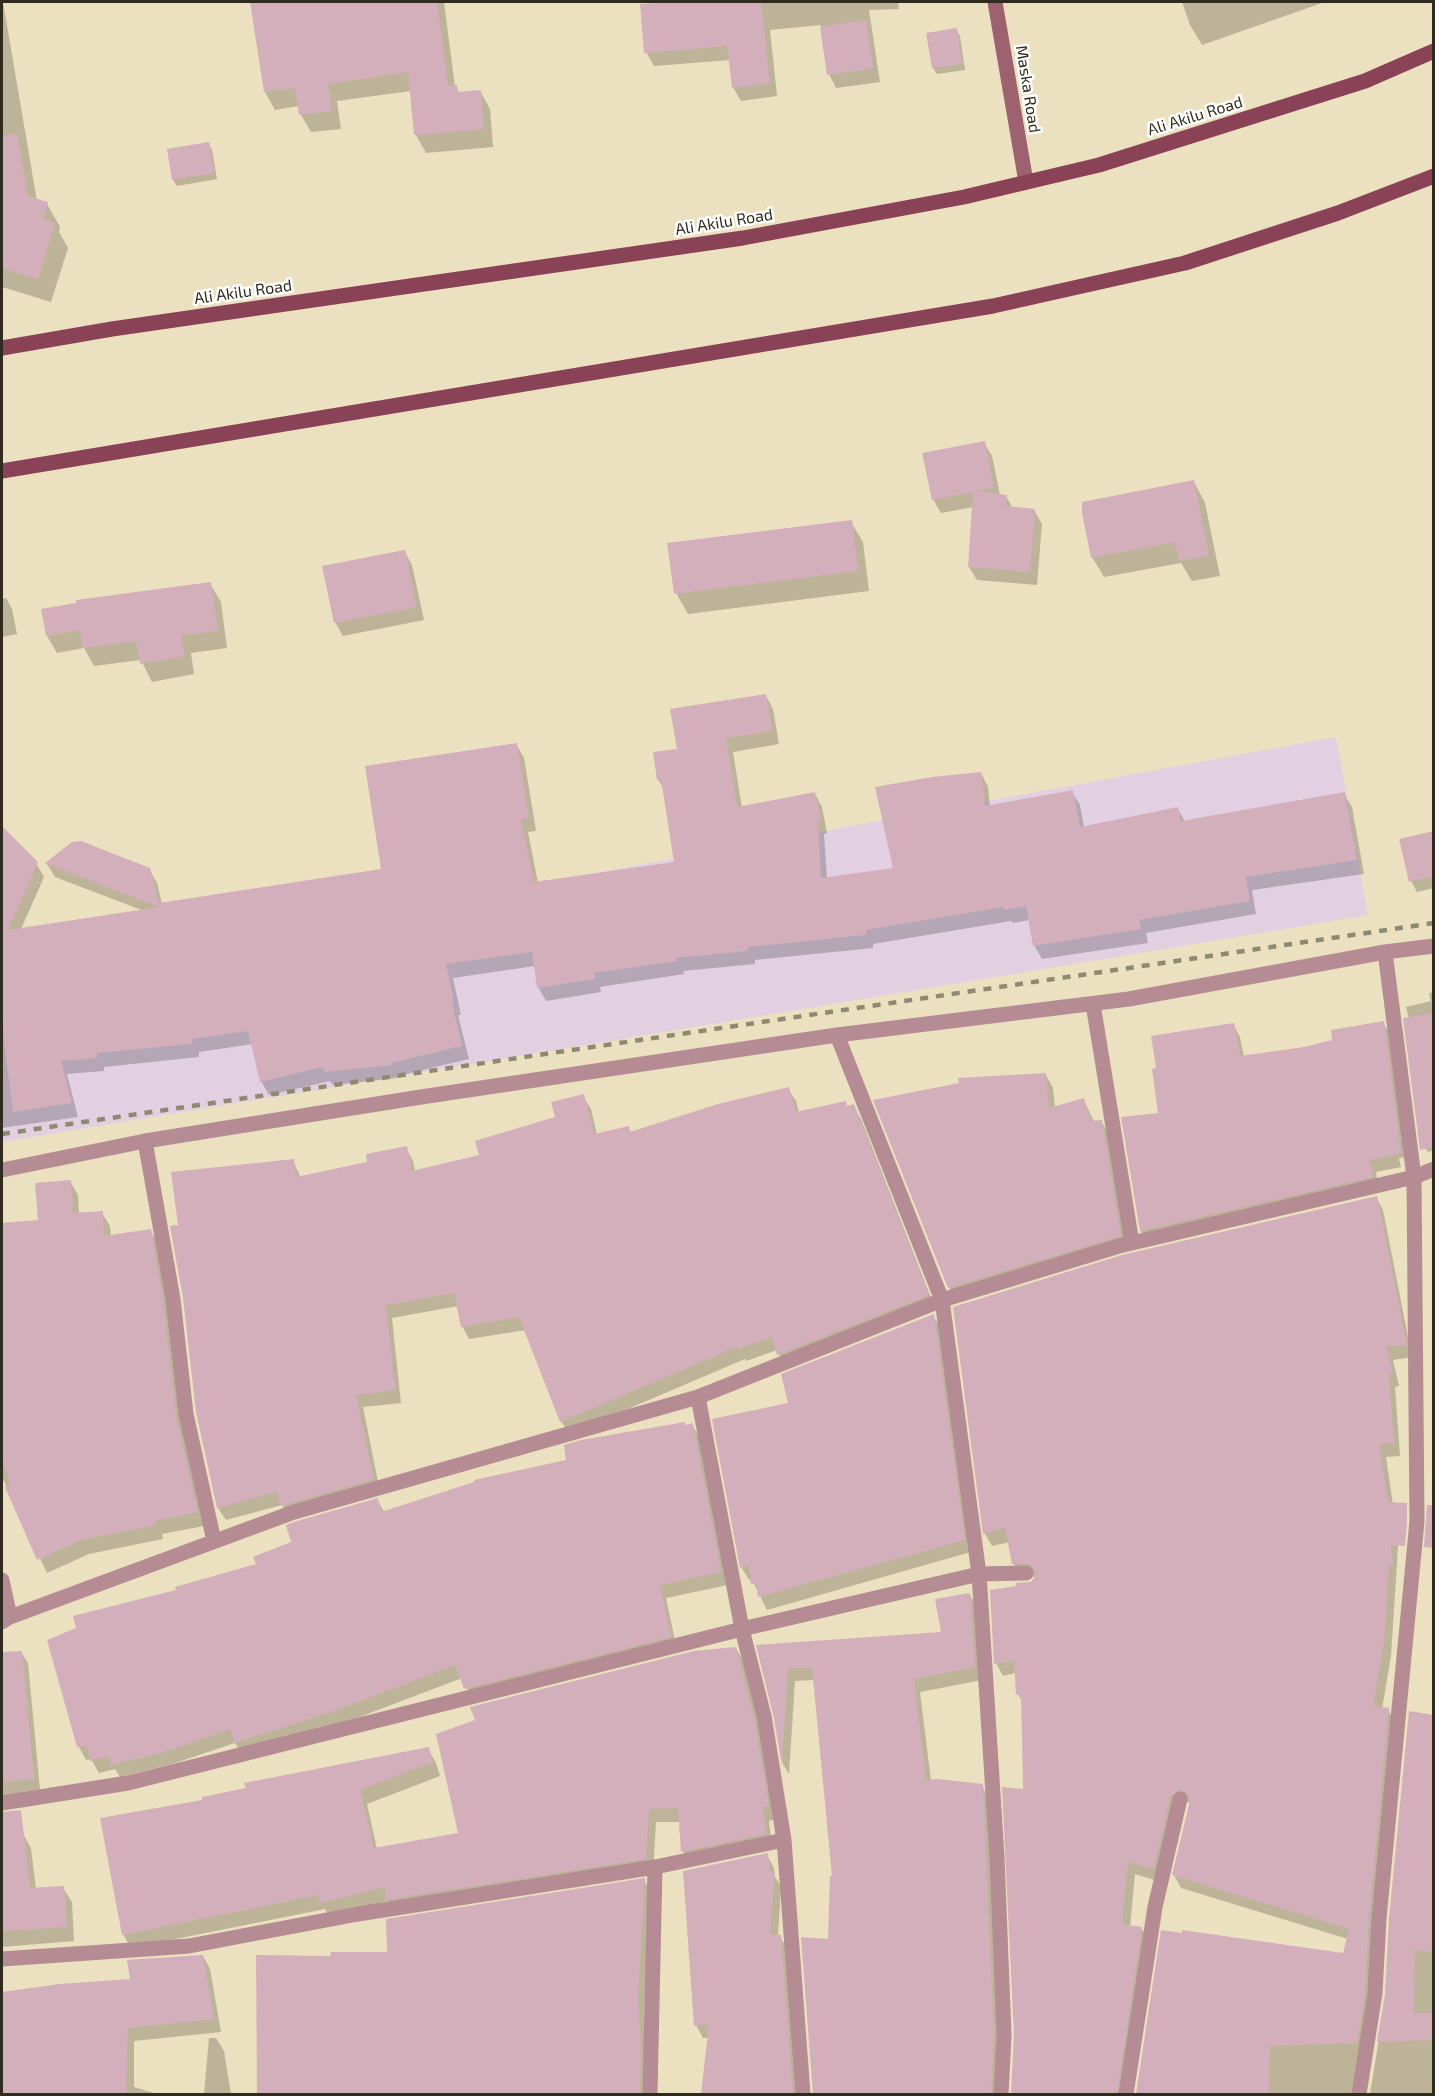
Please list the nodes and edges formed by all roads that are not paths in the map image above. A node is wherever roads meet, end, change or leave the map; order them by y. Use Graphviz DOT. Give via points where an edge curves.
graph roads {
  1 [pos="995,2"];
  2 [pos="1434,51"];
  3 [pos="1434,176"];
  4 [pos="1026,182"];
  5 [pos="2,348"];
  6 [pos="2,471"];
  7 [pos="1434,946"];
  8 [pos="1385,952"];
  9 [pos="1093,1004"];
  10 [pos="837,1035"];
  11 [pos="145,1141"];
  12 [pos="1434,1169"];
  13 [pos="2,1170"];
  14 [pos="1414,1177"];
  15 [pos="1132,1243"];
  16 [pos="942,1300"];
  17 [pos="698,1397"];
  18 [pos="214,1542"];
  19 [pos="1026,1573"];
  20 [pos="979,1574"];
  21 [pos="2,1580"];
  22 [pos="5,1620"];
  23 [pos="741,1629"];
  24 [pos="1180,1798"];
  25 [pos="2,1803"];
  26 [pos="784,1840"];
  27 [pos="655,1867"];
  28 [pos="2,1959"];
  29 [pos="650,2094"];
  30 [pos="803,2094"];
  31 [pos="1001,2094"];
  32 [pos="1126,2094"];
  33 [pos="1359,2094"];
  1 -- 4 [label="street, Maska Road"];
  2 -- 4 [label="main road, Ali Akilu Road" via="1365,81 1099,165"];
  3 -- 6 [label="main road" via="1338,213 1185,263 993,306"];
  4 -- 5 [label="main road, Ali Akilu Road" via="743,238 123,327"];
  7 -- 8 [label="street"];
  8 -- 9 [label="street"];
  8 -- 14 [label="street"];
  9 -- 10 [label="street"];
  9 -- 15 [label="street"];
  10 -- 11 [label="street"];
  10 -- 16 [label="street"];
  11 -- 13 [label="street"];
  11 -- 18 [label="street" via="173,1299 186,1414"];
  12 -- 14 [label="street"];
  14 -- 15 [label="street"];
  14 -- 33 [label="street" via="1417,1521 1379,1918 1376,1993"];
  15 -- 16 [label="street"];
  16 -- 17 [label="street"];
  16 -- 20 [label="street"];
  17 -- 18 [label="street" via="294,1512"];
  17 -- 23 [label="street"];
  18 -- 22 [label="street"];
  19 -- 20 [label="street"];
  20 -- 23 [label="street"];
  20 -- 31 [label="street" via="997,1857 1004,2035"];
  21 -- 22 [label="street"];
  23 -- 25 [label="street" via="128,1783"];
  23 -- 26 [label="street" via="764,1716"];
  24 -- 32 [label="street" via="1155,1907"];
  26 -- 27 [label="street"];
  26 -- 30 [label="street"];
  27 -- 28 [label="street" via="358,1914 189,1946"];
  27 -- 29 [label="street"];
}
